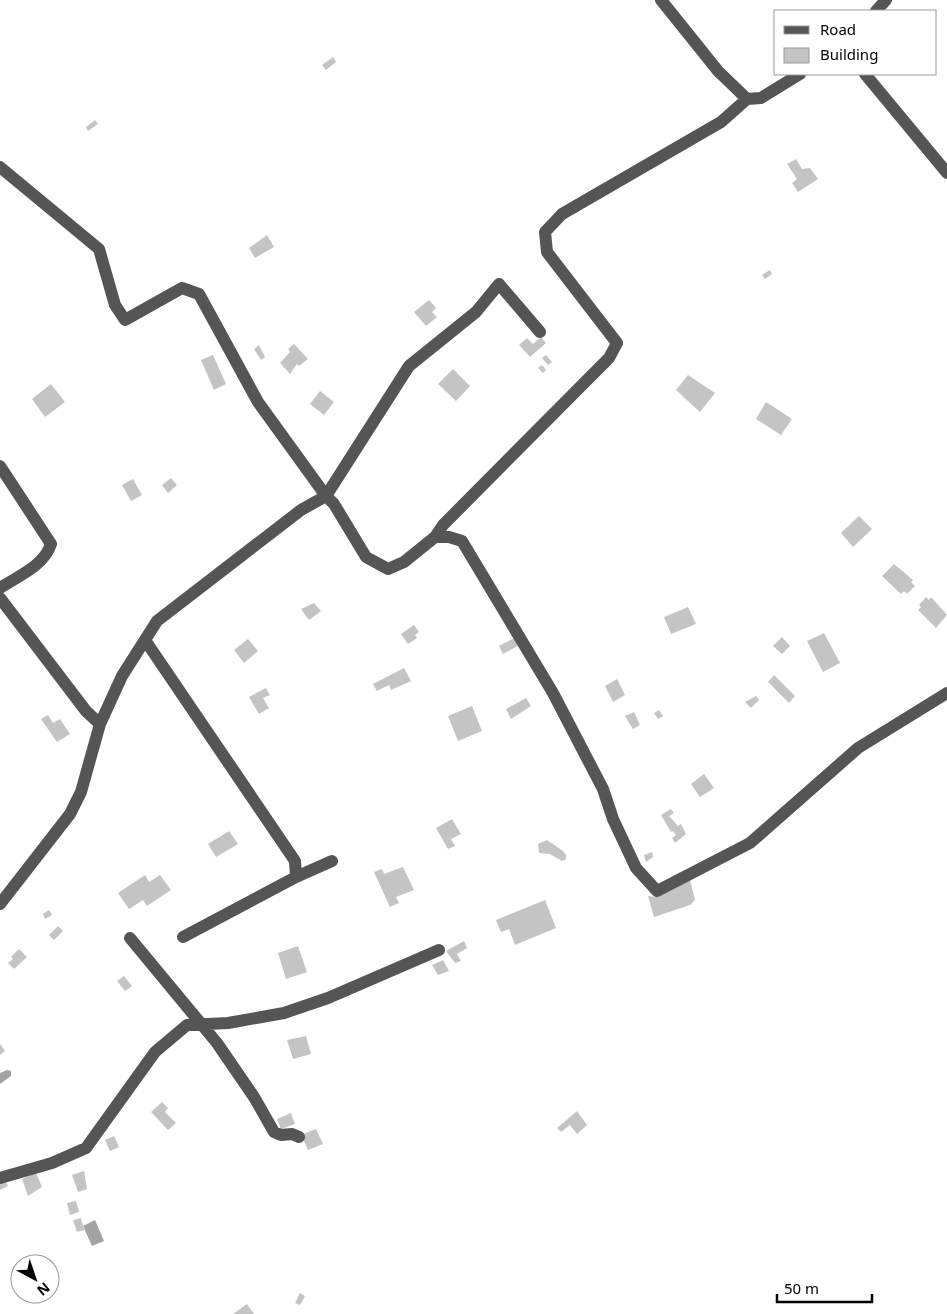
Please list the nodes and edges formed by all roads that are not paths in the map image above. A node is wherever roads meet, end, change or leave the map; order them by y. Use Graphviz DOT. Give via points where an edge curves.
graph roads {
  1 [pos="661,0"];
  2 [pos="886,0"];
  3 [pos="877,10"];
  4 [pos="798,75"];
  5 [pos="866,75"];
  6 [pos="747,99"];
  7 [pos="0,167"];
  8 [pos="947,172"];
  9 [pos="540,332"];
  10 [pos="0,466"];
  11 [pos="326,496"];
  12 [pos="435,537"];
  13 [pos="0,588"];
  14 [pos="0,598"];
  15 [pos="145,640"];
  16 [pos="947,693"];
  17 [pos="100,724"];
  18 [pos="332,861"];
  19 [pos="296,877"];
  20 [pos="0,904"];
  21 [pos="183,937"];
  22 [pos="130,938"];
  23 [pos="439,950"];
  24 [pos="200,1023"];
  25 [pos="298,1137"];
  26 [pos="0,1178"];
  1 -- 6 [label="street" via="718,71"];
  2 -- 3 [label="street"];
  4 -- 6 [label="street" via="760,98"];
  5 -- 8 [label="street"];
  6 -- 12 [label="street" via="714,126 562,214 544,232 547,252 617,343 609,358 442,525"];
  7 -- 11 [label="street" via="99,249 115,305 125,320 182,288 199,294 258,402"];
  9 -- 11 [label="street" via="499,284 476,312 408,366"];
  10 -- 13 [label="street" via="51,544 48,554 37,564"];
  11 -- 12 [label="street" via="366,556 388,569 404,562"];
  11 -- 15 [label="street" via="301,510 157,621"];
  12 -- 16 [label="street" via="462,541 550,687 603,788 612,819 636,868 657,891 750,843 858,748"];
  14 -- 17 [label="street" via="86,711"];
  15 -- 17 [label="street" via="122,676"];
  15 -- 19 [label="street" via="295,861"];
  17 -- 20 [label="street" via="81,792 70,814"];
  18 -- 19 [label="street"];
  19 -- 21 [label="street"];
  22 -- 24 [label="street"];
  23 -- 24 [label="street" via="328,998 284,1012 228,1022"];
  24 -- 25 [label="street" via="217,1042 274,1132"];
  24 -- 26 [label="street" via="187,1025 155,1052 86,1148 52,1163"];
}
